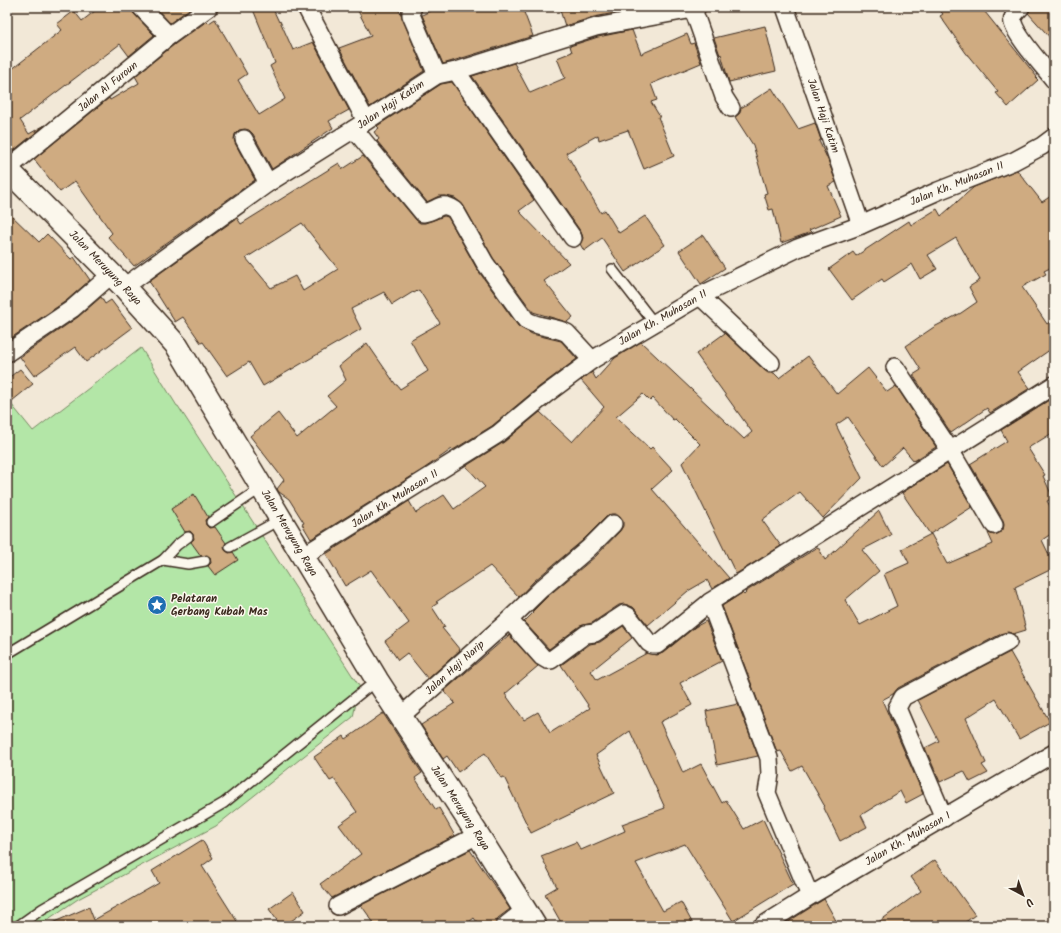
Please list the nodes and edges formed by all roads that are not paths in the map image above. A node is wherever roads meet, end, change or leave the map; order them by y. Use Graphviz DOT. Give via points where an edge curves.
graph roads {
  1 [pos="141,7"];
  2 [pos="209,7"];
  3 [pos="306,7"];
  4 [pos="413,7"];
  5 [pos="785,7"];
  6 [pos="1021,7"];
  7 [pos="695,8"];
  8 [pos="635,13"];
  9 [pos="169,36"];
  10 [pos="456,71"];
  11 [pos="436,75"];
  12 [pos="1054,80"];
  13 [pos="731,108"];
  14 [pos="360,125"];
  15 [pos="1054,137"];
  16 [pos="244,139"];
  17 [pos="7,169"];
  18 [pos="268,183"];
  19 [pos="861,225"];
  20 [pos="573,238"];
  21 [pos="612,269"];
  22 [pos="118,280"];
  23 [pos="700,296"];
  24 [pos="654,323"];
  25 [pos="7,353"];
  26 [pos="592,360"];
  27 [pos="771,363"];
  28 [pos="895,367"];
  29 [pos="1054,385"];
  30 [pos="950,450"];
  31 [pos="262,488"];
  32 [pos="281,519"];
  33 [pos="211,522"];
  34 [pos="613,524"];
  35 [pos="994,525"];
  36 [pos="188,537"];
  37 [pos="230,547"];
  38 [pos="303,556"];
  39 [pos="163,560"];
  40 [pos="205,561"];
  41 [pos="710,602"];
  42 [pos="509,620"];
  43 [pos="1008,642"];
  44 [pos="7,654"];
  45 [pos="377,680"];
  46 [pos="401,716"];
  47 [pos="1054,753"];
  48 [pos="944,818"];
  49 [pos="478,835"];
  50 [pos="810,896"];
  51 [pos="338,906"];
  52 [pos="530,918"];
  53 [pos="18,926"];
  54 [pos="505,926"];
  55 [pos="762,926"];
  1 -- 9 [label="street"];
  2 -- 9 [label="street, Jalan Al Furoun"];
  3 -- 14 [label="street"];
  4 -- 11 [label="street" via="411,15"];
  5 -- 19 [label="street, Jalan Haji Katim"];
  6 -- 12 [label="street" via="1013,16 1012,23 1022,40"];
  7 -- 8 [label="street, Jalan Haji Katim"];
  7 -- 13 [label="street" via="724,97"];
  8 -- 10 [label="street, Jalan Haji Katim"];
  9 -- 17 [label="street, Jalan Al Furoun"];
  10 -- 11 [label="street, Jalan Haji Katim"];
  10 -- 20 [label="street"];
  11 -- 14 [label="street, Jalan Haji Katim"];
  14 -- 18 [label="street, Jalan Haji Katim"];
  14 -- 26 [label="street" via="423,213 441,205 455,210 485,263 526,320 567,333"];
  15 -- 19 [label="street, Jalan Kh. Muhasan II" via="1014,161"];
  16 -- 18 [label="street"];
  17 -- 22 [label="main road, Jalan Meruyung Raya"];
  18 -- 22 [label="street, Jalan Haji Katim"];
  19 -- 23 [label="street, Jalan Kh. Muhasan II" via="798,248"];
  21 -- 24 [label="lane"];
  22 -- 25 [label="street, Jalan Haji Katim"];
  22 -- 31 [label="main road, Jalan Meruyung Raya" via="177,346"];
  23 -- 24 [label="street, Jalan Kh. Muhasan II"];
  23 -- 27 [label="street"];
  24 -- 26 [label="street, Jalan Kh. Muhasan II"];
  26 -- 38 [label="street, Jalan Kh. Muhasan II" via="498,434"];
  28 -- 30 [label="street"];
  29 -- 30 [label="street"];
  30 -- 35 [label="street"];
  30 -- 41 [label="street"];
  31 -- 32 [label="main road, Jalan Meruyung Raya"];
  31 -- 33 [label="lane"];
  32 -- 37 [label="lane"];
  32 -- 38 [label="main road, Jalan Meruyung Raya"];
  34 -- 42 [label="street, Jalan Haji Narip"];
  36 -- 39 [label="lane"];
  38 -- 45 [label="main road, Jalan Meruyung Raya"];
  39 -- 40 [label="lane" via="188,564"];
  39 -- 44 [label="lane"];
  41 -- 42 [label="street" via="657,645 649,643 624,614 595,632 586,634 551,660 542,657"];
  41 -- 50 [label="street" via="769,758 767,793"];
  42 -- 46 [label="street, Jalan Haji Narip"];
  43 -- 48 [label="street" via="903,697 897,708"];
  45 -- 46 [label="main road, Jalan Meruyung Raya"];
  45 -- 53 [label="lane" via="224,803 42,909"];
  46 -- 49 [label="main road, Jalan Meruyung Raya"];
  47 -- 48 [label="street, Jalan Kh. Muhasan I"];
  48 -- 50 [label="street, Jalan Kh. Muhasan I"];
  49 -- 51 [label="street"];
  49 -- 52 [label="main road, Jalan Meruyung Raya"];
  50 -- 55 [label="street, Jalan Kh. Muhasan I"];
  52 -- 54 [label="street"];
}
